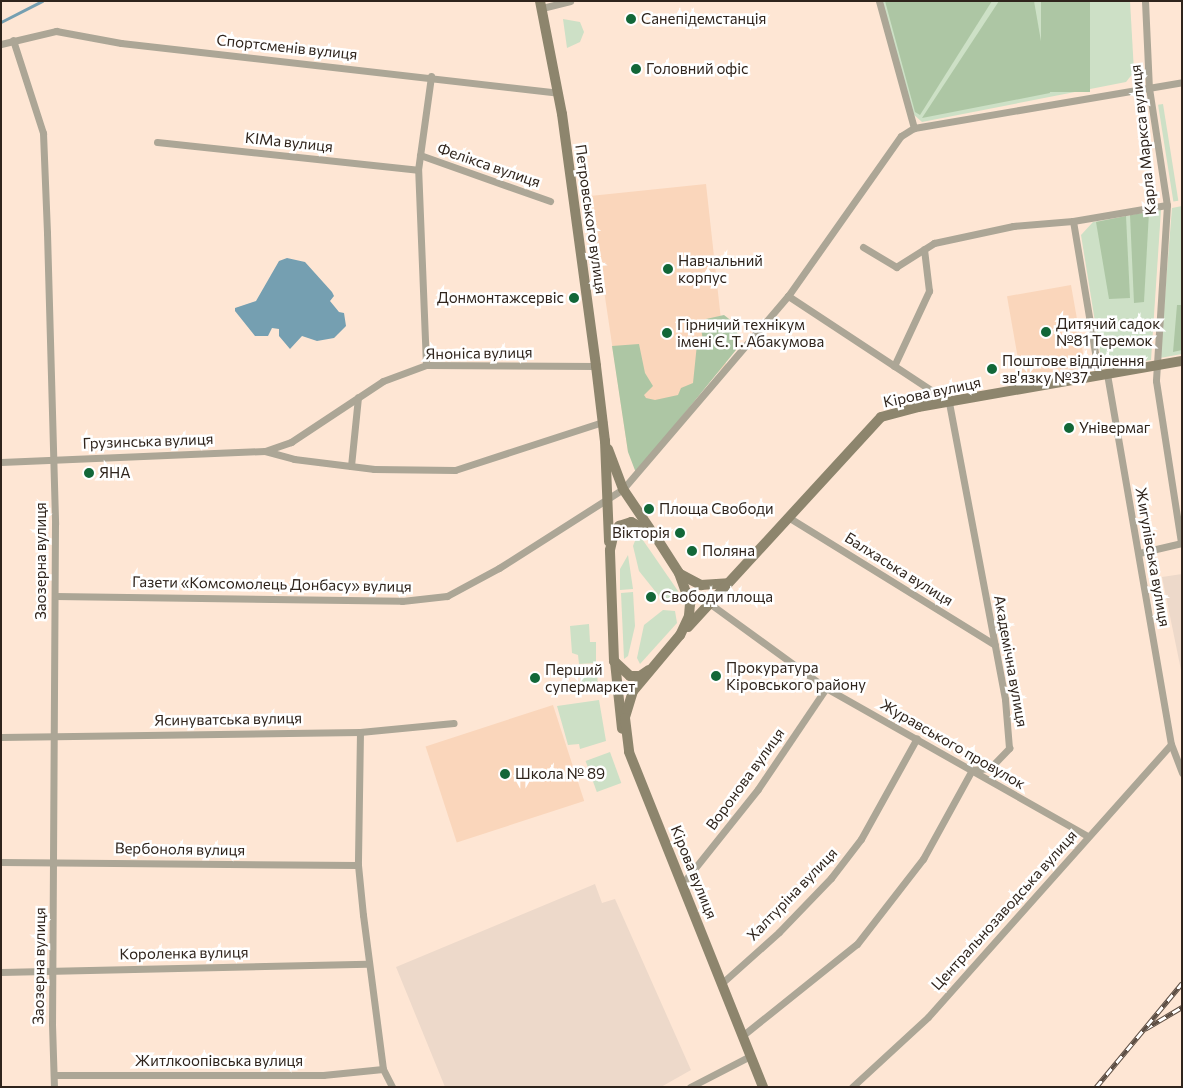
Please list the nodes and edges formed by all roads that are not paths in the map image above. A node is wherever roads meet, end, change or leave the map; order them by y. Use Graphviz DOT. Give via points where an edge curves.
graph roads {
  1 [pos="570,1"];
  2 [pos="879,1"];
  3 [pos="1145,1"];
  4 [pos="541,5"];
  5 [pos="13,40"];
  6 [pos="1,44"];
  7 [pos="431,76"];
  8 [pos="1182,82"];
  9 [pos="1148,88"];
  10 [pos="558,93"];
  11 [pos="914,128"];
  12 [pos="157,142"];
  13 [pos="420,155"];
  14 [pos="418,170"];
  15 [pos="550,201"];
  16 [pos="1167,205"];
  17 [pos="1073,221"];
  18 [pos="863,247"];
  19 [pos="924,249"];
  20 [pos="788,296"];
  21 [pos="1182,361"];
  22 [pos="426,365"];
  23 [pos="1156,365"];
  24 [pos="596,366"];
  25 [pos="894,366"];
  26 [pos="1103,375"];
  27 [pos="358,397"];
  28 [pos="949,402"];
  29 [pos="603,422"];
  30 [pos="605,441"];
  31 [pos="291,442"];
  32 [pos="265,451"];
  33 [pos="54,458"];
  34 [pos="292,459"];
  35 [pos="1,462"];
  36 [pos="351,466"];
  37 [pos="374,469"];
  38 [pos="623,489"];
  39 [pos="607,501"];
  40 [pos="788,517"];
  41 [pos="654,534"];
  42 [pos="1182,543"];
  43 [pos="610,550"];
  44 [pos="1139,553"];
  45 [pos="679,573"];
  46 [pos="728,582"];
  47 [pos="54,596"];
  48 [pos="709,604"];
  49 [pos="680,635"];
  50 [pos="995,644"];
  51 [pos="614,661"];
  52 [pos="650,670"];
  53 [pos="826,688"];
  54 [pos="454,723"];
  55 [pos="360,732"];
  56 [pos="53,735"];
  57 [pos="1,737"];
  58 [pos="917,738"];
  59 [pos="1171,744"];
  60 [pos="629,752"];
  61 [pos="972,770"];
  62 [pos="1182,773"];
  63 [pos="1088,836"];
  64 [pos="53,861"];
  65 [pos="1,862"];
  66 [pos="358,865"];
  67 [pos="683,883"];
  68 [pos="367,964"];
  69 [pos="53,970"];
  70 [pos="1,972"];
  71 [pos="722,983"];
  72 [pos="742,1036"];
  73 [pos="750,1056"];
  74 [pos="383,1069"];
  75 [pos="54,1075"];
  76 [pos="54,1087"];
  77 [pos="392,1087"];
  78 [pos="690,1087"];
  79 [pos="763,1087"];
  80 [pos="852,1087"];
  1 -- 4 [label="street"];
  2 -- 11 [label="street"];
  3 -- 9 [label="street, Карла Маркса вулиця"];
  4 -- 10 [label="main road, Петровського вулиця"];
  5 -- 6 [label="street, Спортсменів вулиця"];
  5 -- 7 [label="street, Спортсменів вулиця" via="56,31 121,43"];
  5 -- 33 [label="street, Заозерна вулиця" via="43,134"];
  7 -- 10 [label="street, Спортсменів вулиця"];
  7 -- 13 [label="street"];
  8 -- 9 [label="street, Газети «Комсомолець Донбасу» вулиця"];
  9 -- 11 [label="street, Газети «Комсомолець Донбасу» вулиця"];
  9 -- 16 [label="street, Карла Маркса вулиця"];
  10 -- 24 [label="main road, Петровського вулиця"];
  11 -- 20 [label="street, Газети «Комсомолець Донбасу» вулиця" via="890,146"];
  12 -- 14 [label="street, КІМа вулиця"];
  13 -- 14 [label="street"];
  13 -- 15 [label="street, Фелікса вулиця"];
  14 -- 22 [label="street"];
  16 -- 17 [label="street"];
  16 -- 23 [label="street, Карла Маркса вулиця"];
  17 -- 19 [label="street" via="1013,226 934,243"];
  17 -- 26 [label="street, Жигулівська вулиця"];
  18 -- 19 [label="street" via="896,266"];
  19 -- 25 [label="street" via="929,292"];
  20 -- 25 [label="street"];
  20 -- 38 [label="street, Газети «Комсомолець Донбасу» вулиця"];
  21 -- 23 [label="main road, Кірова вулиця"];
  22 -- 24 [label="street, Яноніса вулиця"];
  22 -- 27 [label="street, Яноніса вулиця" via="383,381"];
  23 -- 26 [label="main road, Кірова вулиця"];
  23 -- 42 [label="street, Карла Маркса вулиця"];
  24 -- 29 [label="main road, Петровського вулиця"];
  25 -- 28 [label="street"];
  26 -- 28 [label="main road, Кірова вулиця"];
  26 -- 44 [label="street, Жигулівська вулиця"];
  27 -- 31 [label="street, Яноніса вулиця"];
  27 -- 36 [label="street"];
  28 -- 40 [label="main road, Кірова вулиця" via="881,418"];
  28 -- 50 [label="street, Академічна вулиця"];
  29 -- 30 [label="main road, Петровського вулиця"];
  29 -- 37 [label="street, Грузинська вулиця" via="455,470"];
  30 -- 38 [label="main road, Кірова вулиця"];
  30 -- 39 [label="main road"];
  31 -- 32 [label="street, Яноніса вулиця"];
  31 -- 34 [label="street"];
  32 -- 33 [label="street, Грузинська вулиця"];
  32 -- 34 [label="street, Грузинська вулиця"];
  33 -- 35 [label="street, Грузинська вулиця"];
  33 -- 47 [label="street, Заозерна вулиця"];
  34 -- 36 [label="street, Грузинська вулиця"];
  34 -- 37 [label="street, Грузинська вулиця"];
  36 -- 37 [label="street, Грузинська вулиця"];
  38 -- 39 [label="street, Газети «Комсомолець Донбасу» вулиця"];
  38 -- 41 [label="main road, Кірова вулиця"];
  39 -- 43 [label="main road"];
  39 -- 47 [label="street, Газети «Комсомолець Донбасу» вулиця" via="447,596 402,600"];
  40 -- 46 [label="main road, Кірова вулиця"];
  40 -- 50 [label="street, Балхаська вулиця"];
  41 -- 43 [label="main road" via="637,523 624,523 614,533"];
  41 -- 45 [label="main road, Кірова вулиця"];
  42 -- 44 [label="street"];
  43 -- 51 [label="main road"];
  44 -- 59 [label="street, Жигулівська вулиця"];
  45 -- 46 [label="main road, Кірова вулиця" via="701,585"];
  45 -- 49 [label="main road, Кірова вулиця" via="690,604"];
  46 -- 48 [label="main road, Кірова вулиця"];
  47 -- 56 [label="street, Заозерна вулиця"];
  48 -- 49 [label="main road, Кірова вулиця"];
  48 -- 53 [label="street, Журавського провулок"];
  49 -- 52 [label="main road, Кірова вулиця"];
  50 -- 61 [label="street, Академічна вулиця" via="1006,706 1009,748 990,768"];
  51 -- 52 [label="main road" via="630,676 640,676"];
  51 -- 60 [label="main road" via="619,717"];
  52 -- 60 [label="main road, Кірова вулиця" via="633,691 629,703 626,718"];
  53 -- 58 [label="street, Журавського провулок"];
  53 -- 67 [label="street, Воронова вулиця" via="758,789"];
  54 -- 55 [label="street, Ясинуватська вулиця"];
  55 -- 56 [label="street, Ясинуватська вулиця"];
  55 -- 66 [label="street"];
  56 -- 57 [label="street, Ясинуватська вулиця"];
  56 -- 64 [label="street, Заозерна вулиця"];
  58 -- 61 [label="street, Журавського провулок"];
  58 -- 71 [label="street, Халтуріна вулиця" via="861,839 831,878 779,932"];
  59 -- 62 [label="street, Жигулівська вулиця"];
  59 -- 63 [label="street, Центральнозаводська вулиця"];
  60 -- 67 [label="main road, Кірова вулиця"];
  61 -- 63 [label="street, Журавського провулок"];
  61 -- 72 [label="street" via="923,859 857,944"];
  63 -- 80 [label="street, Центральнозаводська вулиця" via="928,1017"];
  64 -- 65 [label="street, Вербоноля вулиця"];
  64 -- 66 [label="street, Вербоноля вулиця"];
  64 -- 69 [label="street, Заозерна вулиця"];
  66 -- 68 [label="street"];
  67 -- 71 [label="main road, Кірова вулиця"];
  68 -- 69 [label="street, Короленка вулиця"];
  68 -- 74 [label="street"];
  69 -- 70 [label="street, Короленка вулиця"];
  69 -- 75 [label="street, Заозерна вулиця"];
  71 -- 72 [label="main road, Кірова вулиця"];
  72 -- 73 [label="main road, Кірова вулиця"];
  73 -- 78 [label="street"];
  73 -- 79 [label="main road, Кірова вулиця"];
  74 -- 75 [label="street, Житлкоопівська вулиця" via="323,1075"];
  74 -- 77 [label="street"];
  75 -- 76 [label="street, Заозерна вулиця"];
}
